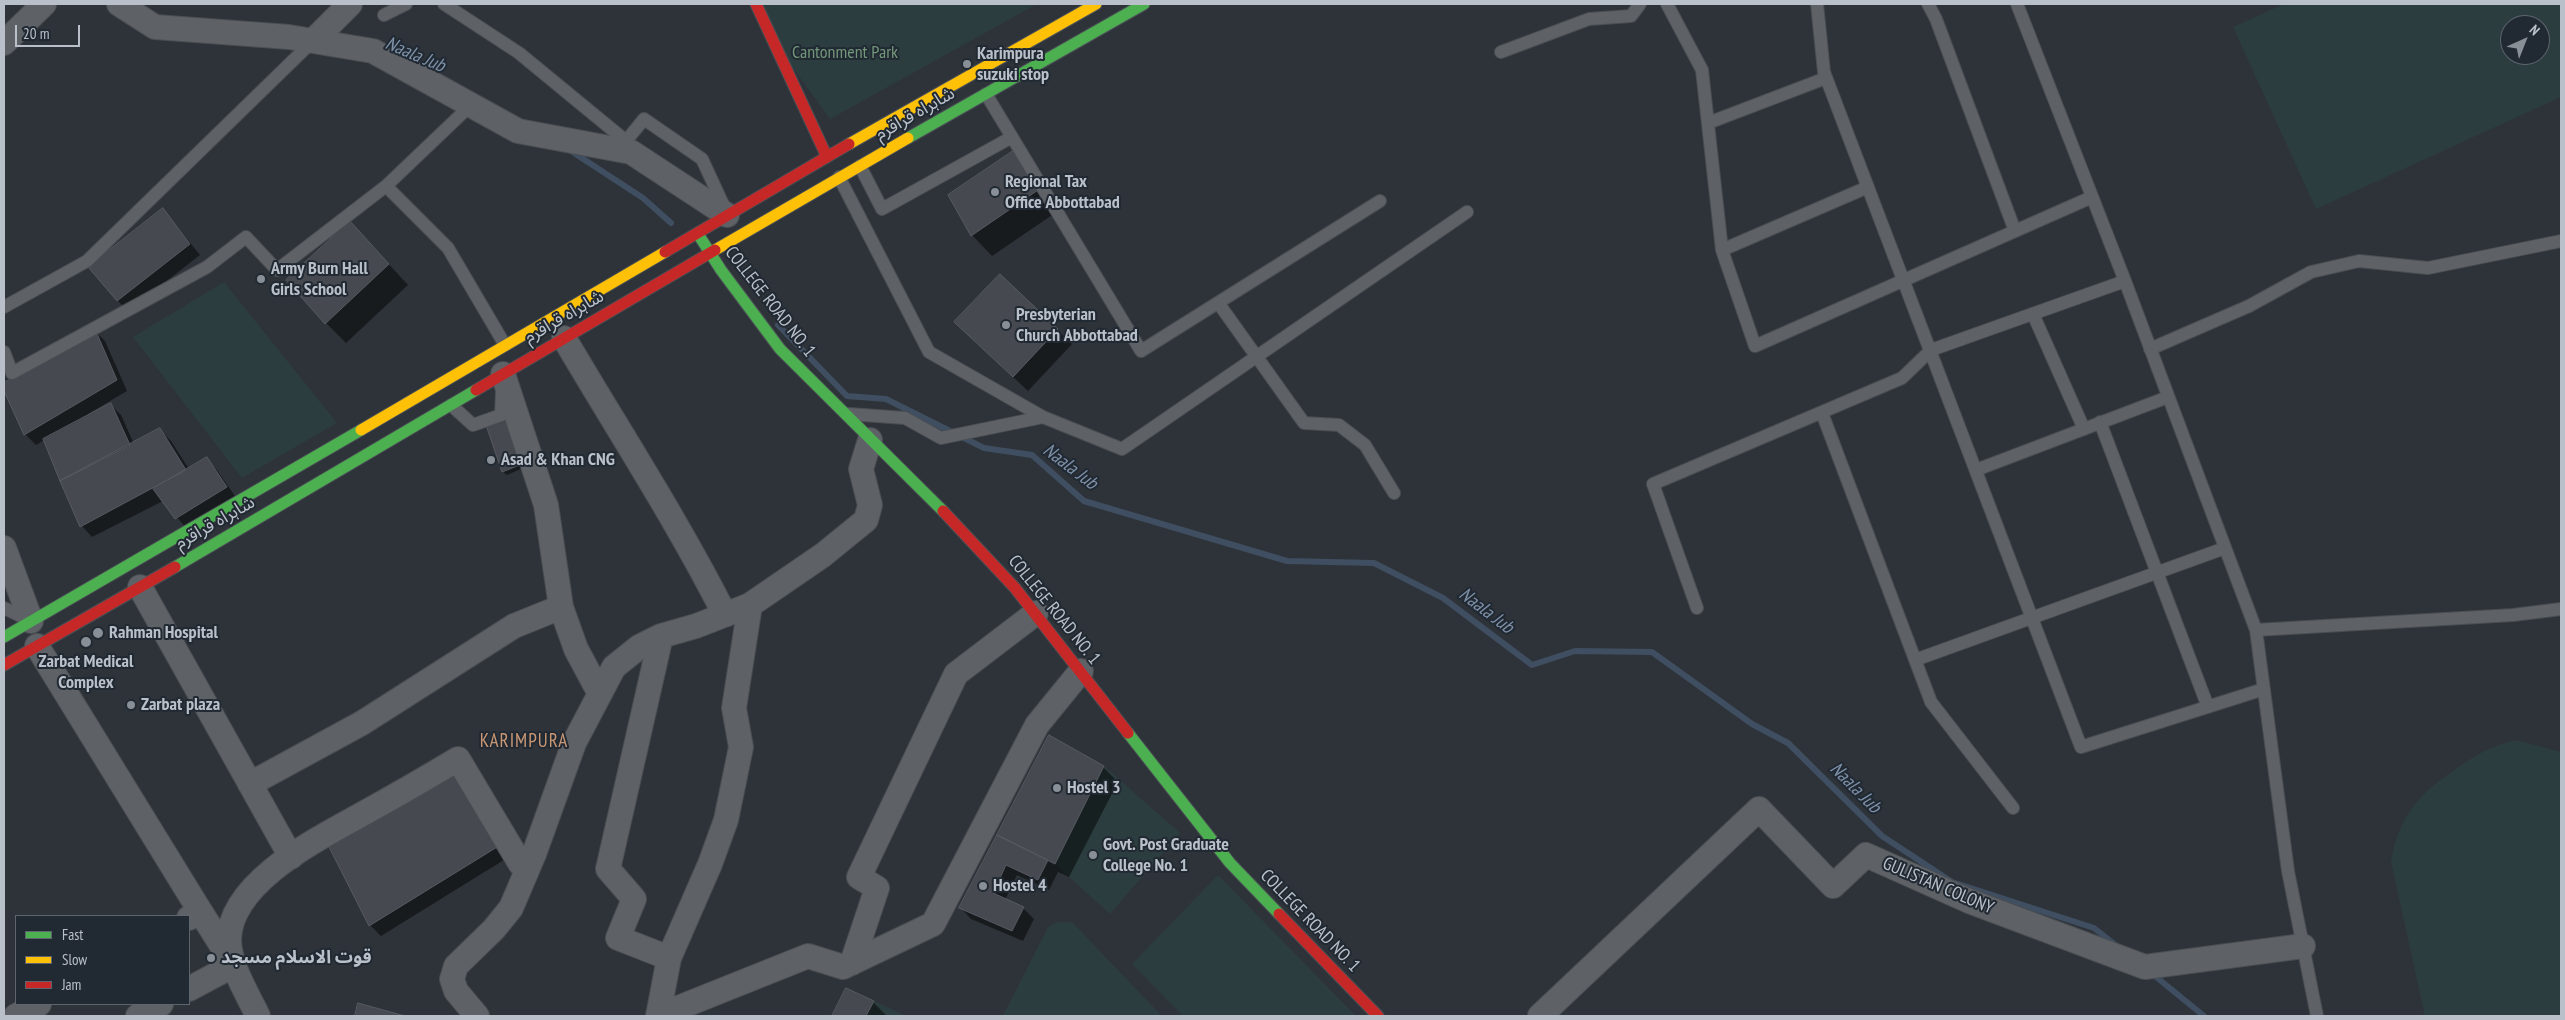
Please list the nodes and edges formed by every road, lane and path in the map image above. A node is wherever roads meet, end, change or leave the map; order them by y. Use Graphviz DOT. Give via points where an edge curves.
graph roads {
  1 [pos="44,4"];
  2 [pos="119,4"];
  3 [pos="350,4"];
  4 [pos="406,4"];
  5 [pos="444,4"];
  6 [pos="756,4"];
  7 [pos="1096,4"];
  8 [pos="1144,4"];
  9 [pos="1640,4"];
  10 [pos="1667,4"];
  11 [pos="1818,4"];
  12 [pos="1928,4"];
  13 [pos="2017,4"];
  14 [pos="384,15"];
  15 [pos="314,40"];
  16 [pos="4,43"];
  17 [pos="1501,52"];
  18 [pos="1826,78"];
  19 [pos="986,94"];
  20 [pos="471,105"];
  21 [pos="1708,124"];
  22 [pos="1012,137"];
  23 [pos="827,156"];
  24 [pos="860,166"];
  25 [pos="839,177"];
  26 [pos="386,186"];
  27 [pos="1868,187"];
  28 [pos="2092,198"];
  29 [pos="1380,201"];
  30 [pos="1467,212"];
  31 [pos="727,215"];
  32 [pos="2016,231"];
  33 [pos="697,232"];
  34 [pos="2561,241"];
  35 [pos="1722,250"];
  36 [pos="710,252"];
  37 [pos="1904,280"];
  38 [pos="2125,281"];
  39 [pos="1219,304"];
  40 [pos="4,307"];
  41 [pos="2034,314"];
  42 [pos="564,338"];
  43 [pos="505,345"];
  44 [pos="2150,349"];
  45 [pos="1930,350"];
  46 [pos="4,352"];
  47 [pos="1257,356"];
  48 [pos="503,374"];
  49 [pos="2168,397"];
  50 [pos="451,405"];
  51 [pos="1822,412"];
  52 [pos="844,414"];
  53 [pos="1043,417"];
  54 [pos="2100,422"];
  55 [pos="2084,429"];
  56 [pos="870,440"];
  57 [pos="1976,470"];
  58 [pos="1394,493"];
  59 [pos="4,548"];
  60 [pos="2225,548"];
  61 [pos="2157,572"];
  62 [pos="140,587"];
  63 [pos="750,606"];
  64 [pos="561,607"];
  65 [pos="4,608"];
  66 [pos="1697,608"];
  67 [pos="2561,609"];
  68 [pos="1036,614"];
  69 [pos="725,616"];
  70 [pos="2031,616"];
  71 [pos="31,621"];
  72 [pos="2256,630"];
  73 [pos="661,636"];
  74 [pos="4,637"];
  75 [pos="37,646"];
  76 [pos="1915,660"];
  77 [pos="4,665"];
  78 [pos="1081,671"];
  79 [pos="2264,689"];
  80 [pos="599,692"];
  81 [pos="2208,706"];
  82 [pos="250,784"];
  83 [pos="2013,808"];
  84 [pos="299,852"];
  85 [pos="528,865"];
  86 [pos="195,915"];
  87 [pos="2303,946"];
  88 [pos="669,958"];
  89 [pos="852,963"];
  90 [pos="234,965"];
  91 [pos="190,988"];
  92 [pos="37,1005"];
  93 [pos="159,1005"];
  94 [pos="16,1016"];
  95 [pos="138,1016"];
  96 [pos="258,1016"];
  97 [pos="477,1016"];
  98 [pos="658,1016"];
  99 [pos="1378,1016"];
  100 [pos="1540,1016"];
  101 [pos="2317,1016"];
  1 -- 16 [label="street"];
  2 -- 15 [label="street" via="155,27"];
  3 -- 15 [label="street"];
  4 -- 14 [label="lane"];
  5 -- 31 [label="lane" via="519,53 626,141 644,119 702,159"];
  6 -- 23 [label="main road"];
  7 -- 23 [label="main road, شاہراہ قراقرم"];
  8 -- 19 [label="main road, شاہراہ قراقرم"];
  9 -- 17 [label="lane" via="1631,16 1589,19"];
  10 -- 21 [label="lane" via="1702,70"];
  11 -- 18 [label="lane"];
  12 -- 32 [label="lane"];
  13 -- 28 [label="lane"];
  15 -- 20 [label="street" via="372,51"];
  15 -- 40 [label="lane" via="87,261"];
  18 -- 21 [label="lane"];
  18 -- 27 [label="lane"];
  19 -- 22 [label="lane"];
  19 -- 24 [label="main road, شاہراہ قراقرم"];
  20 -- 26 [label="lane"];
  20 -- 31 [label="street" via="518,131 631,152"];
  21 -- 35 [label="lane"];
  22 -- 24 [label="lane" via="882,209"];
  22 -- 39 [label="lane" via="1141,351"];
  23 -- 31 [label="main road, شاہراہ قراقرم"];
  24 -- 25 [label="main road, شاہراہ قراقرم"];
  25 -- 36 [label="main road, شاہراہ قراقرم"];
  25 -- 53 [label="lane" via="928,352"];
  26 -- 43 [label="lane" via="448,248"];
  26 -- 46 [label="lane" via="277,270 246,237 207,267 12,373"];
  27 -- 35 [label="lane"];
  27 -- 37 [label="lane"];
  28 -- 32 [label="lane"];
  28 -- 38 [label="lane"];
  29 -- 39 [label="lane"];
  30 -- 47 [label="lane"];
  31 -- 33 [label="main road, شاہراہ قراقرم"];
  32 -- 37 [label="lane"];
  33 -- 36 [label="main road, COLLEGE ROAD NO. 1"];
  33 -- 43 [label="main road, شاہراہ قراقرم"];
  34 -- 44 [label="lane" via="2428,268 2359,261 2311,272 2249,306"];
  35 -- 37 [label="lane" via="1755,346"];
  36 -- 42 [label="main road, شاہراہ قراقرم"];
  36 -- 52 [label="main road, COLLEGE ROAD NO. 1" via="780,349"];
  37 -- 45 [label="lane"];
  38 -- 41 [label="lane"];
  38 -- 44 [label="lane"];
  39 -- 47 [label="lane"];
  41 -- 45 [label="lane"];
  41 -- 55 [label="lane"];
  42 -- 48 [label="main road, شاہراہ قراقرم"];
  42 -- 69 [label="street" via="694,553"];
  43 -- 71 [label="main road, شاہراہ قراقرم"];
  44 -- 49 [label="lane"];
  45 -- 51 [label="lane" via="1902,378"];
  45 -- 57 [label="lane"];
  47 -- 53 [label="lane" via="1122,449"];
  47 -- 58 [label="lane" via="1304,424 1339,425 1365,445"];
  48 -- 50 [label="main road, شاہراہ قراقرم"];
  48 -- 50 [label="lane" via="501,415 473,425"];
  48 -- 64 [label="street" via="546,505"];
  49 -- 54 [label="lane"];
  49 -- 60 [label="lane"];
  50 -- 62 [label="main road, شاہراہ قراقرم"];
  51 -- 66 [label="lane" via="1653,484"];
  51 -- 76 [label="lane"];
  52 -- 53 [label="lane" via="906,418 941,438"];
  52 -- 56 [label="main road, COLLEGE ROAD NO. 1"];
  54 -- 55 [label="lane"];
  54 -- 61 [label="lane"];
  55 -- 57 [label="lane"];
  56 -- 63 [label="street" via="861,469 870,505 866,520 823,555"];
  56 -- 68 [label="main road, COLLEGE ROAD NO. 1" via="972,540"];
  57 -- 70 [label="lane"];
  59 -- 71 [label="street"];
  60 -- 61 [label="lane"];
  60 -- 72 [label="lane"];
  61 -- 70 [label="lane"];
  61 -- 81 [label="lane"];
  62 -- 75 [label="main road, شاہراہ قراقرم"];
  62 -- 82 [label="street"];
  63 -- 69 [label="street"];
  63 -- 88 [label="street" via="734,708 741,747 726,820"];
  64 -- 80 [label="street" via="576,649"];
  64 -- 82 [label="street" via="514,626 362,723"];
  65 -- 71 [label="lane"];
  67 -- 72 [label="lane" via="2513,615"];
  68 -- 78 [label="main road, COLLEGE ROAD NO. 1"];
  68 -- 89 [label="street" via="956,674 859,877 877,888"];
  69 -- 73 [label="street"];
  70 -- 76 [label="lane"];
  70 -- 81 [label="lane" via="2082,747"];
  71 -- 74 [label="main road, شاہراہ قراقرم"];
  72 -- 79 [label="lane"];
  73 -- 80 [label="street" via="639,647 614,667"];
  73 -- 88 [label="street" via="608,869 634,898 618,938"];
  75 -- 77 [label="main road, شاہراہ قراقرم"];
  75 -- 86 [label="street"];
  76 -- 83 [label="lane" via="1931,702"];
  78 -- 89 [label="street" via="1037,725 932,924"];
  78 -- 99 [label="main road, COLLEGE ROAD NO. 1" via="1230,863"];
  79 -- 81 [label="lane"];
  79 -- 87 [label="lane" via="2288,871"];
  80 -- 85 [label="street" via="574,743"];
  82 -- 84 [label="street"];
  84 -- 85 [label="street" via="458,759 520,863"];
  84 -- 90 [label="street" via="259,882 243,902 232,922 230,949"];
  85 -- 97 [label="street" via="511,908 456,966 452,979 456,991"];
  86 -- 90 [label="street"];
  87 -- 100 [label="street, GULISTAN COLONY" via="2145,967 1969,901 1866,855 1833,886 1759,809"];
  87 -- 101 [label="lane"];
  88 -- 98 [label="street"];
  89 -- 98 [label="street" via="843,967 808,956"];
  90 -- 91 [label="street"];
  90 -- 96 [label="street"];
  92 -- 94 [label="street"];
  93 -- 95 [label="street"];
}
